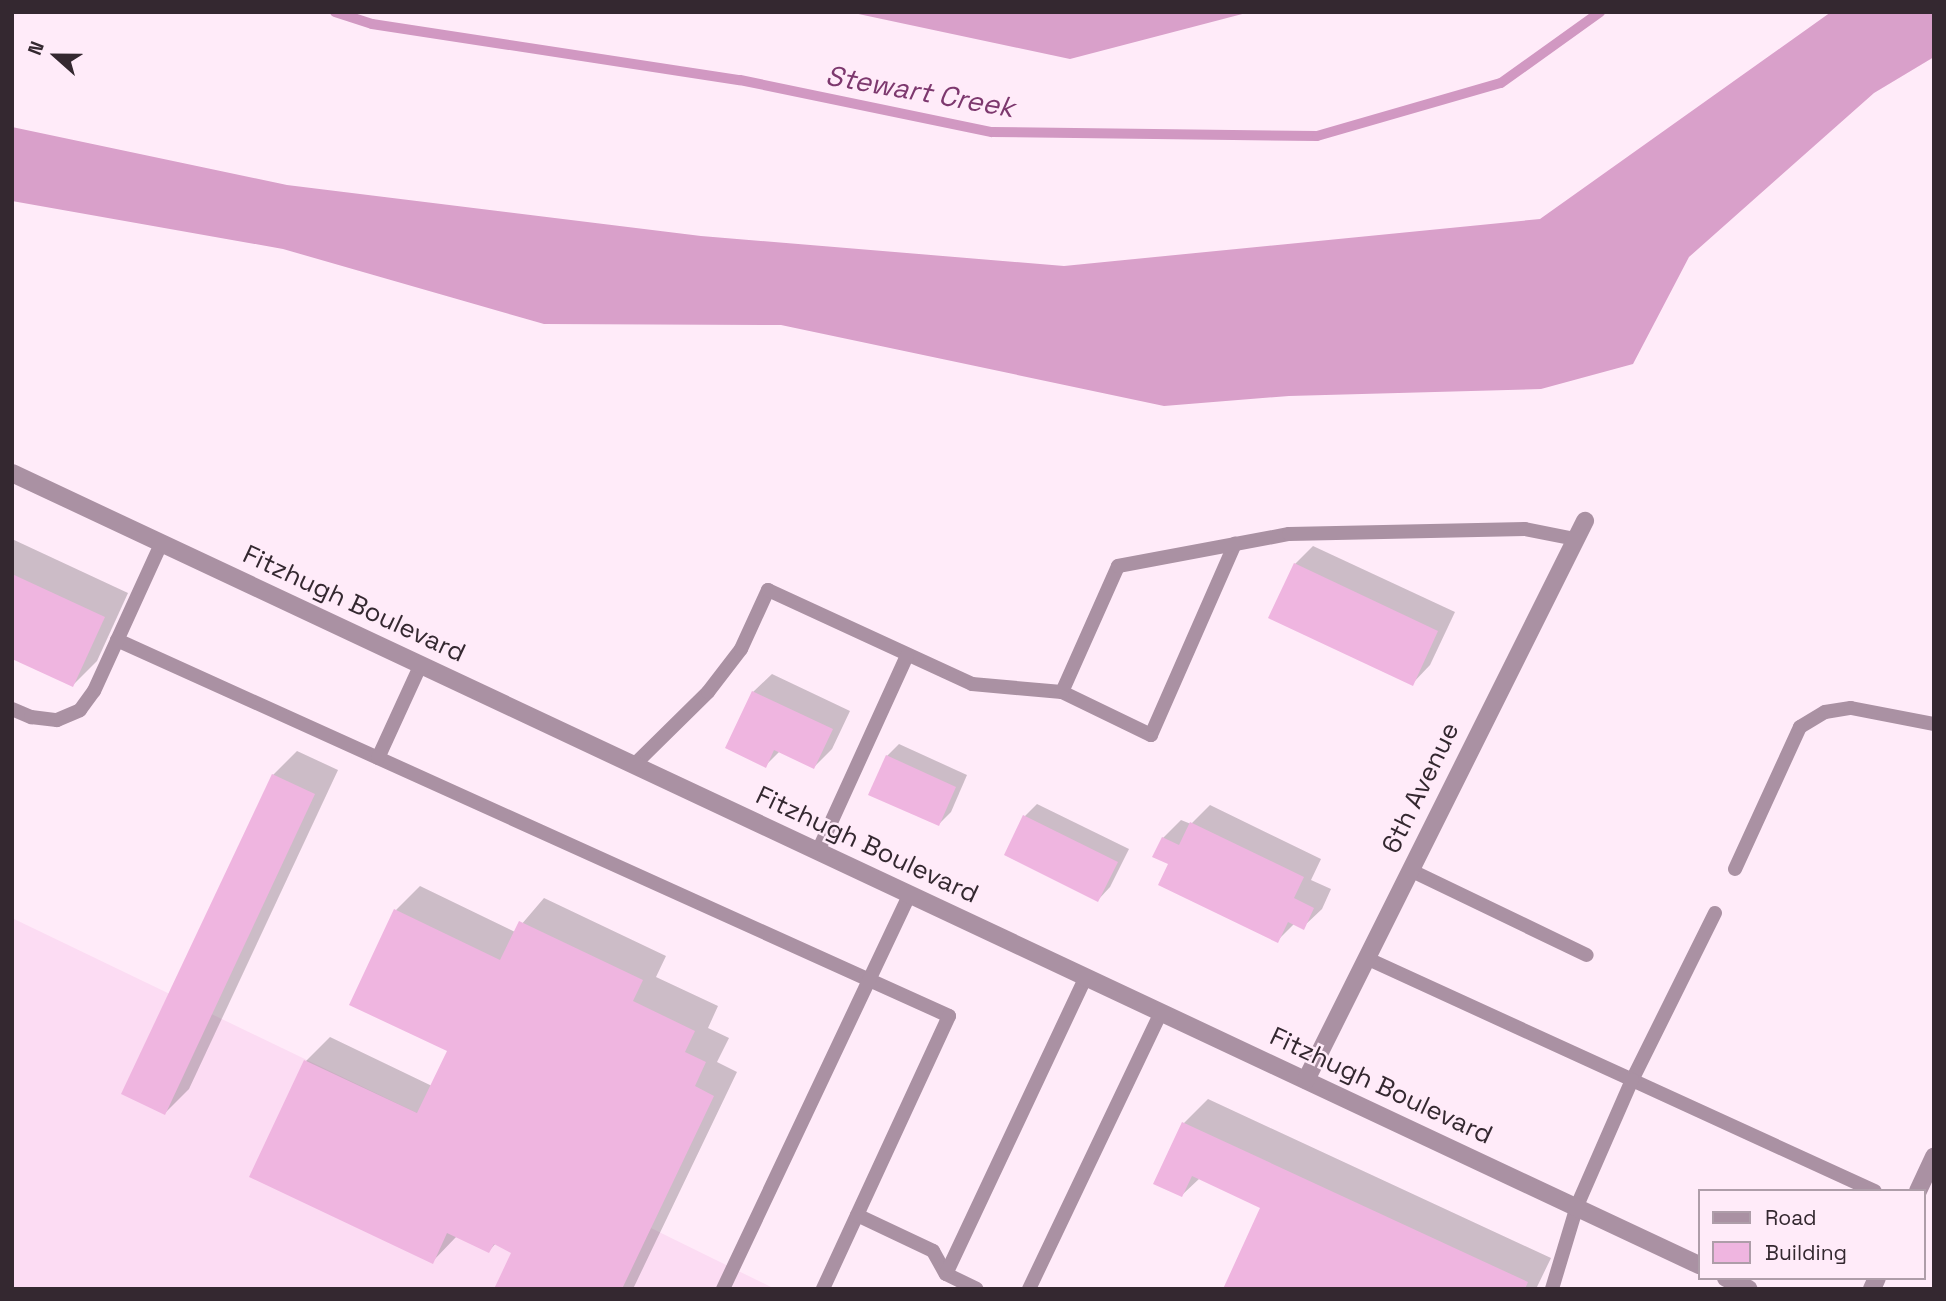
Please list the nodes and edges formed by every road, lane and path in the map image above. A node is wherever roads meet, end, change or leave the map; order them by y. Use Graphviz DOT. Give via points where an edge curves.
graph roads {
  1 [pos="12,474"];
  2 [pos="1585,521"];
  3 [pos="1575,539"];
  4 [pos="161,544"];
  5 [pos="1236,544"];
  6 [pos="117,640"];
  7 [pos="907,656"];
  8 [pos="421,664"];
  9 [pos="1062,692"];
  10 [pos="12,709"];
  11 [pos="1934,724"];
  12 [pos="378,758"];
  13 [pos="635,764"];
  14 [pos="818,851"];
  15 [pos="1735,869"];
  16 [pos="1410,870"];
  17 [pos="910,894"];
  18 [pos="1715,913"];
  19 [pos="1587,955"];
  20 [pos="1366,958"];
  21 [pos="1086,977"];
  22 [pos="869,979"];
  23 [pos="1161,1012"];
  24 [pos="1306,1080"];
  25 [pos="1632,1080"];
  26 [pos="1934,1156"];
  27 [pos="1871,1189"];
  28 [pos="1919,1189"];
  29 [pos="1577,1206"];
  30 [pos="858,1215"];
  31 [pos="1698,1265"];
  32 [pos="946,1274"];
  33 [pos="1731,1280"];
  34 [pos="723,1289"];
  35 [pos="823,1289"];
  36 [pos="977,1289"];
  37 [pos="1029,1289"];
  38 [pos="1552,1289"];
  39 [pos="1749,1289"];
  1 -- 4 [label="street, Fitzhugh Boulevard"];
  2 -- 3 [label="street, 6th Avenue"];
  3 -- 5 [label="lane" via="1525,529 1488,528 1289,534"];
  3 -- 16 [label="street, 6th Avenue"];
  4 -- 6 [label="lane"];
  4 -- 8 [label="street, Fitzhugh Boulevard"];
  5 -- 9 [label="lane" via="1118,566"];
  5 -- 9 [label="lane" via="1151,735"];
  6 -- 10 [label="lane" via="80,710 57,720"];
  6 -- 12 [label="lane"];
  7 -- 9 [label="lane" via="972,684"];
  7 -- 13 [label="lane" via="768,590 741,649"];
  7 -- 14 [label="lane"];
  8 -- 12 [label="lane"];
  8 -- 13 [label="street, Fitzhugh Boulevard"];
  11 -- 15 [label="lane" via="1851,708 1825,712 1800,727"];
  12 -- 22 [label="lane"];
  13 -- 14 [label="street, Fitzhugh Boulevard"];
  14 -- 17 [label="street, Fitzhugh Boulevard"];
  16 -- 19 [label="lane"];
  16 -- 20 [label="street, 6th Avenue"];
  17 -- 21 [label="street, Fitzhugh Boulevard"];
  17 -- 22 [label="lane"];
  18 -- 25 [label="lane"];
  20 -- 24 [label="street, 6th Avenue"];
  20 -- 25 [label="lane"];
  21 -- 23 [label="street, Fitzhugh Boulevard"];
  21 -- 32 [label="lane"];
  22 -- 30 [label="lane" via="949,1016"];
  22 -- 34 [label="lane"];
  23 -- 24 [label="street, Fitzhugh Boulevard"];
  23 -- 37 [label="lane"];
  24 -- 29 [label="street, Fitzhugh Boulevard"];
  25 -- 27 [label="lane"];
  25 -- 29 [label="lane"];
  26 -- 28 [label="street"];
  29 -- 31 [label="street, Fitzhugh Boulevard"];
  29 -- 38 [label="lane"];
  30 -- 32 [label="lane" via="933,1251"];
  30 -- 35 [label="lane"];
  32 -- 36 [label="lane"];
  33 -- 39 [label="street"];
}
